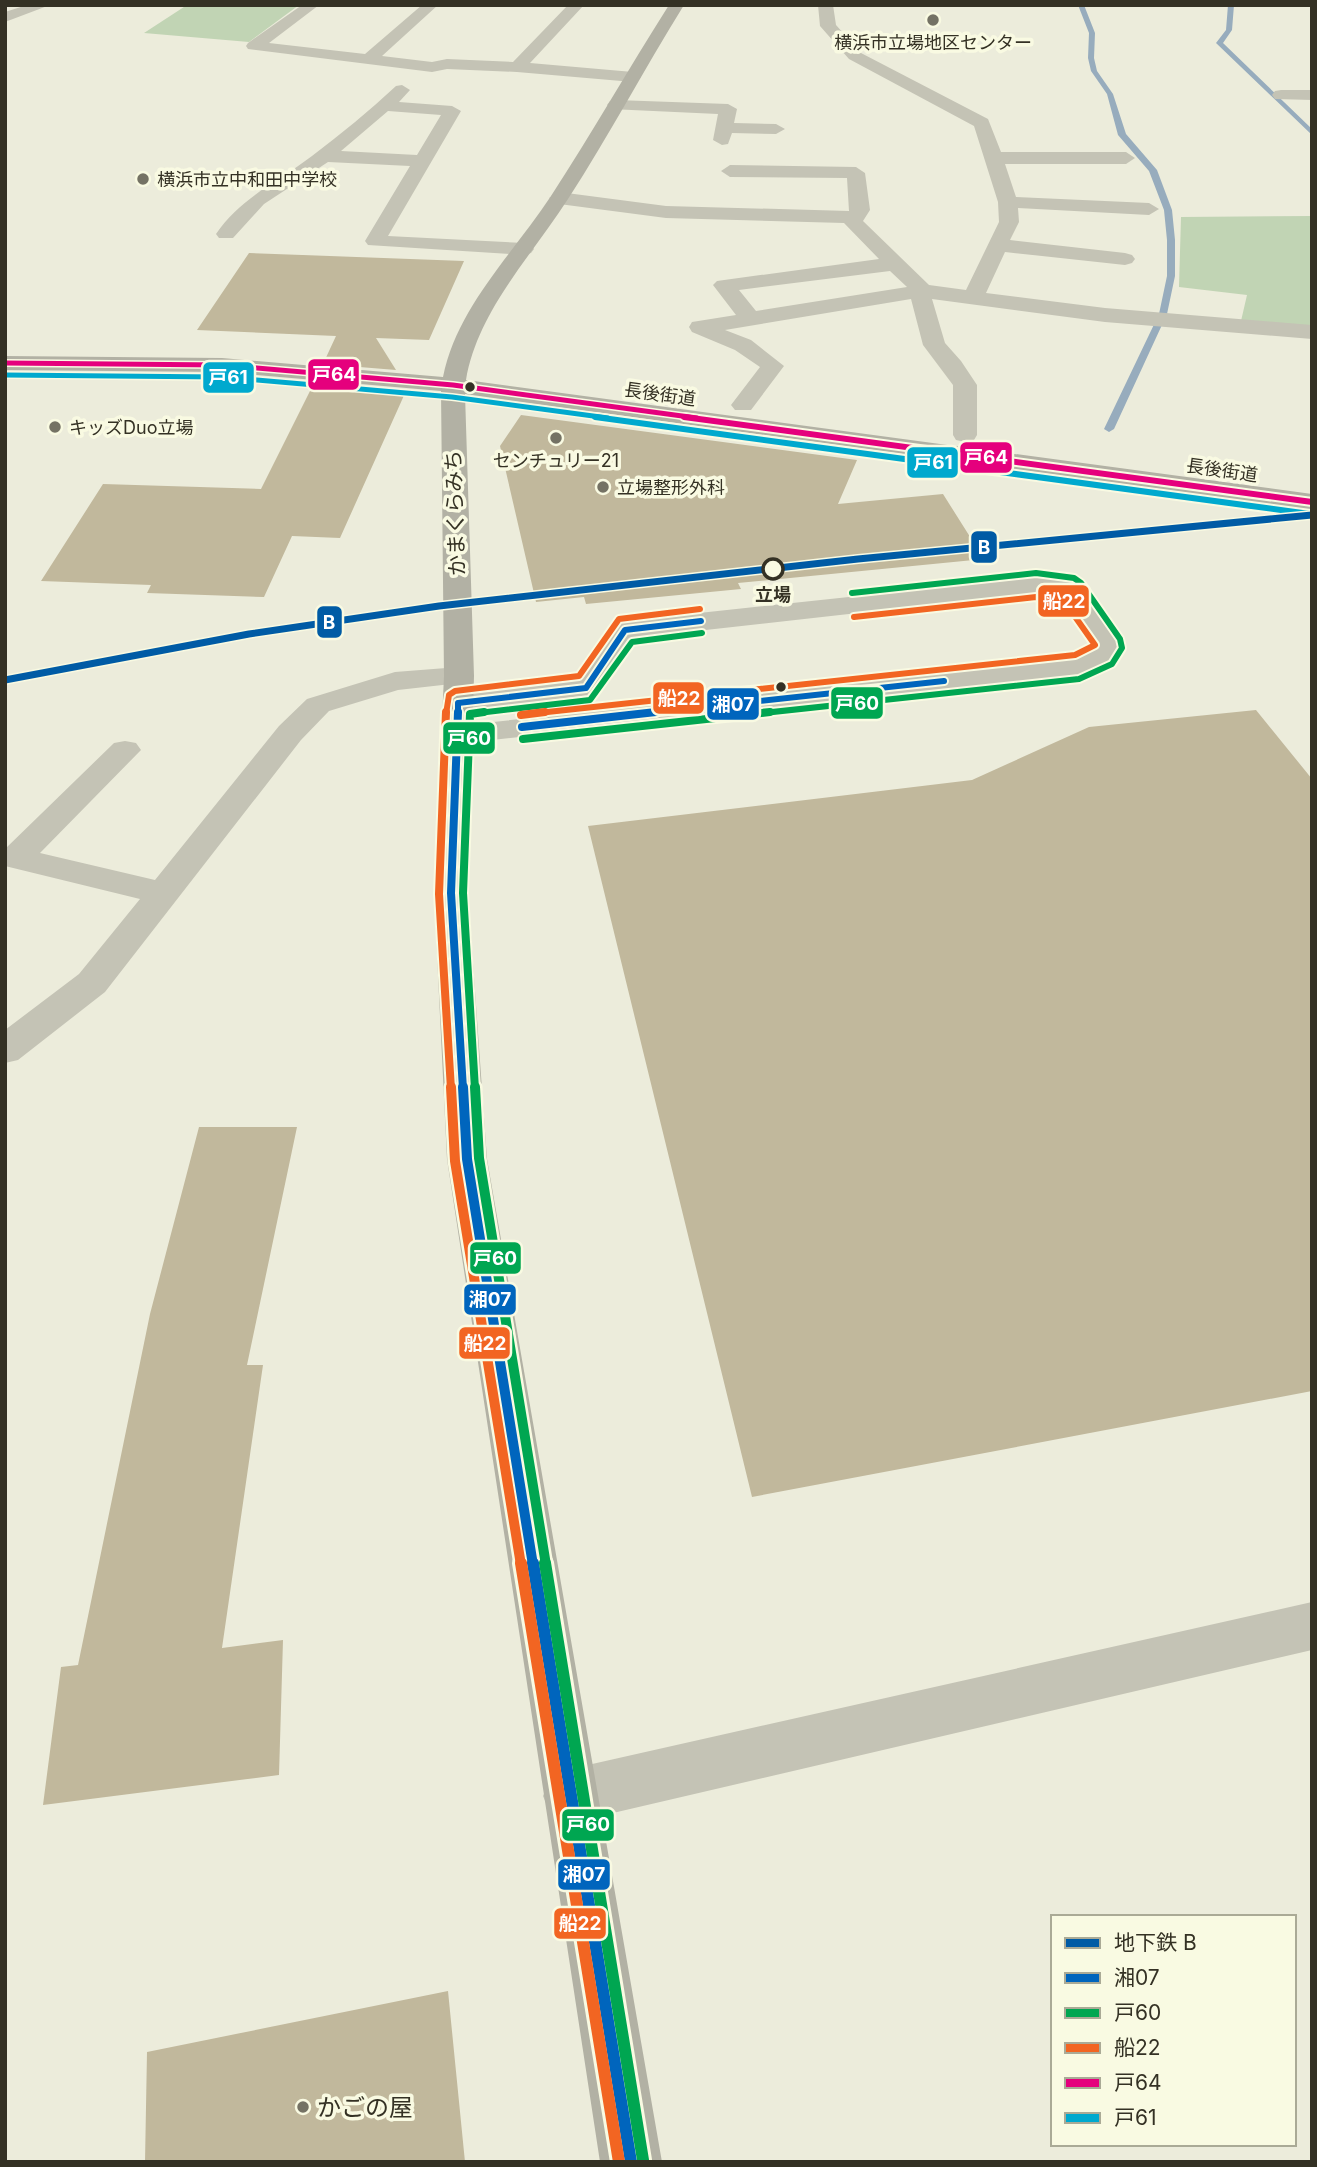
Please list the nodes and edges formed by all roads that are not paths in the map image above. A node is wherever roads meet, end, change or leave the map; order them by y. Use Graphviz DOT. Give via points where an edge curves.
graph roads {
  1 [pos="312,5"];
  2 [pos="431,5"];
  3 [pos="577,5"];
  4 [pos="677,5"];
  5 [pos="825,5"];
  6 [pos="34,6"];
  7 [pos="5,18"];
  8 [pos="368,60"];
  9 [pos="432,67"];
  10 [pos="517,67"];
  11 [pos="634,77"];
  12 [pos="1281,95"];
  13 [pos="1312,95"];
  14 [pos="384,106"];
  15 [pos="616,106"];
  16 [pos="776,129"];
  17 [pos="323,156"];
  18 [pos="1126,158"];
  19 [pos="994,159"];
  20 [pos="422,161"];
  21 [pos="730,171"];
  22 [pos="559,198"];
  23 [pos="1008,202"];
  24 [pos="1149,209"];
  25 [pos="854,217"];
  26 [pos="226,234"];
  27 [pos="998,245"];
  28 [pos="524,249"];
  29 [pos="1125,259"];
  30 [pos="893,264"];
  31 [pos="923,291"];
  32 [pos="973,297"];
  33 [pos="750,318"];
  34 [pos="1312,332"];
  35 [pos="5,348"];
  36 [pos="5,363"];
  37 [pos="455,376"];
  38 [pos="743,405"];
  39 [pos="965,435"];
  40 [pos="1312,482"];
  41 [pos="1312,502"];
  42 [pos="457,705"];
  43 [pos="125,750"];
  44 [pos="161,893"];
  45 [pos="5,1051"];
  46 [pos="1312,1626"];
  47 [pos="570,1796"];
  48 [pos="631,2162"];
  1 -- 8 [label="street" via="254,46"];
  2 -- 8 [label="street"];
  3 -- 10 [label="street"];
  4 -- 11 [label="main road, かまくらみち"];
  5 -- 19 [label="street" via="828,26 855,56 982,123"];
  6 -- 7 [label="street"];
  8 -- 9 [label="street"];
  9 -- 10 [label="street"];
  9 -- 14 [label="street"];
  10 -- 11 [label="street"];
  11 -- 15 [label="main road, かまくらみち"];
  12 -- 13 [label="street"];
  14 -- 17 [label="street"];
  14 -- 20 [label="street" via="452,111"];
  15 -- 16 [label="street" via="728,109 724,134"];
  15 -- 22 [label="main road, かまくらみち"];
  17 -- 20 [label="street"];
  17 -- 26 [label="street" via="266,194 235,220"];
  18 -- 19 [label="street"];
  19 -- 23 [label="street"];
  20 -- 28 [label="street" via="375,241"];
  21 -- 25 [label="street" via="856,173 860,210"];
  22 -- 25 [label="street" via="666,212"];
  22 -- 28 [label="main road, かまくらみち"];
  23 -- 24 [label="street"];
  23 -- 27 [label="street" via="1009,222"];
  25 -- 30 [label="street" via="853,222"];
  27 -- 29 [label="street"];
  27 -- 32 [label="street"];
  28 -- 37 [label="main road, かまくらみち" via="471,326"];
  30 -- 31 [label="street"];
  30 -- 33 [label="street" via="724,285"];
  31 -- 32 [label="street"];
  31 -- 33 [label="street"];
  31 -- 39 [label="street" via="934,345 965,386"];
  32 -- 34 [label="street" via="1105,315"];
  33 -- 38 [label="street" via="700,327 743,345 773,366"];
  35 -- 37 [label="main road, 長後街道" via="184,348"];
  36 -- 37 [label="main road, 長後街道" via="222,365"];
  37 -- 38 [label="main road, 長後街道"];
  37 -- 41 [label="main road, 長後街道" via="555,398"];
  37 -- 42 [label="main road, かまくらみち"];
  38 -- 39 [label="main road, 長後街道"];
  39 -- 40 [label="main road, 長後街道"];
  42 -- 42 [label="street" via="586,688 625,629 1036,585 1071,590 1110,646 1105,654 1078,667"];
  42 -- 44 [label="street" via="395,681 318,705 290,733"];
  42 -- 47 [label="main road, かまくらみち" via="451,893 467,1159"];
  43 -- 44 [label="street" via="16,858"];
  44 -- 45 [label="street" via="92,983"];
  46 -- 47 [label="street"];
  47 -- 48 [label="main road, かまくらみち"];
}
